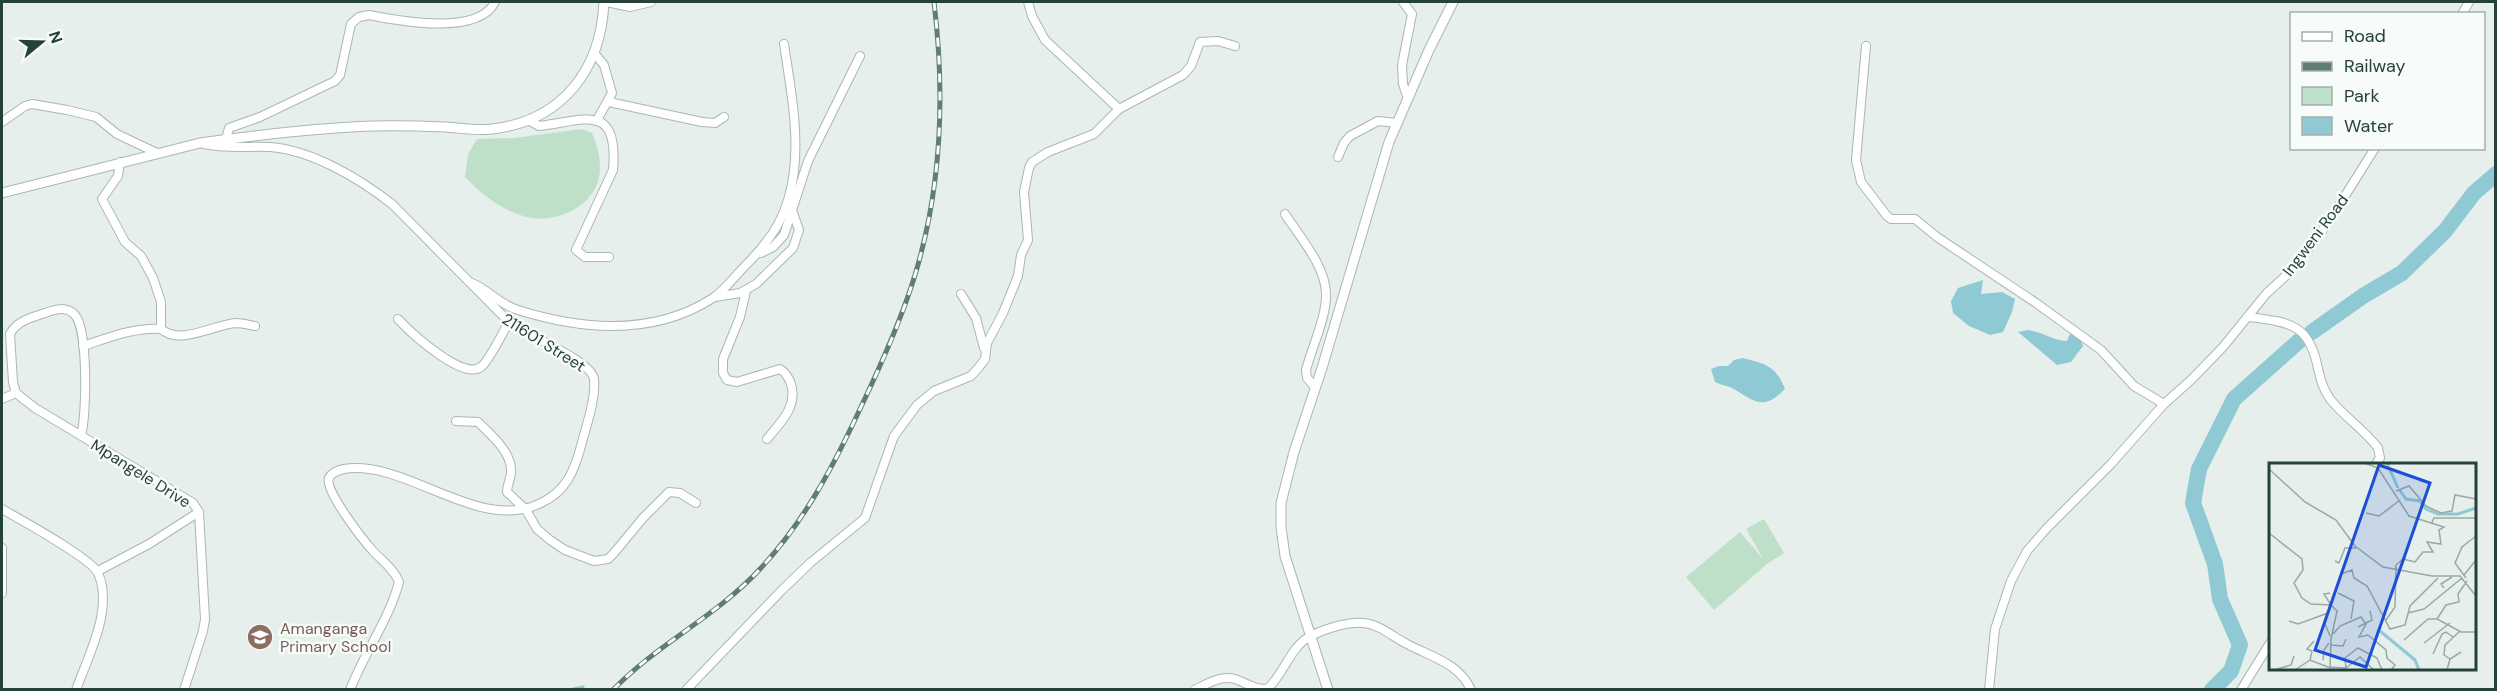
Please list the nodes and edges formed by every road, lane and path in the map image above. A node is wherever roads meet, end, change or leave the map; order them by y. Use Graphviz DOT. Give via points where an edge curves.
graph roads {
  1 [pos="495,2"];
  2 [pos="605,2"];
  3 [pos="651,2"];
  4 [pos="1028,2"];
  5 [pos="1403,2"];
  6 [pos="1453,2"];
  7 [pos="784,44"];
  8 [pos="1235,46"];
  9 [pos="1866,46"];
  10 [pos="594,53"];
  11 [pos="860,56"];
  12 [pos="1408,99"];
  13 [pos="609,102"];
  14 [pos="1119,109"];
  15 [pos="724,117"];
  16 [pos="528,120"];
  17 [pos="597,120"];
  18 [pos="2,122"];
  19 [pos="1397,123"];
  20 [pos="226,139"];
  21 [pos="200,143"];
  22 [pos="2374,150"];
  23 [pos="157,153"];
  24 [pos="1338,157"];
  25 [pos="120,162"];
  26 [pos="2,193"];
  27 [pos="793,213"];
  28 [pos="1285,214"];
  29 [pos="609,257"];
  30 [pos="754,257"];
  31 [pos="467,281"];
  32 [pos="746,291"];
  33 [pos="961,294"];
  34 [pos="714,297"];
  35 [pos="2249,317"];
  36 [pos="398,319"];
  37 [pos="509,322"];
  38 [pos="255,326"];
  39 [pos="161,328"];
  40 [pos="83,346"];
  41 [pos="985,359"];
  42 [pos="1315,387"];
  43 [pos="16,393"];
  44 [pos="2,399"];
  45 [pos="2164,404"];
  46 [pos="456,421"];
  47 [pos="81,435"];
  48 [pos="768,439"];
  49 [pos="2377,463"];
  50 [pos="696,503"];
  51 [pos="2,509"];
  52 [pos="526,510"];
  53 [pos="199,512"];
  54 [pos="2,548"];
  55 [pos="98,572"];
  56 [pos="2,593"];
  57 [pos="1309,636"];
  58 [pos="2269,646"];
  59 [pos="76,690"];
  60 [pos="184,690"];
  61 [pos="350,690"];
  62 [pos="686,690"];
  63 [pos="1194,690"];
  64 [pos="1328,690"];
  65 [pos="1471,690"];
  66 [pos="1989,690"];
  67 [pos="2241,690"];
  1 -- 20 [label="street" via="478,16 432,25 369,15 359,17 351,24 340,75 335,81 229,128"];
  2 -- 3 [label="street" via="622,7"];
  2 -- 10 [label="street"];
  4 -- 14 [label="street" via="1045,40"];
  5 -- 12 [label="street" via="1412,14 1402,65"];
  6 -- 12 [label="street"];
  7 -- 30 [label="street" via="795,131 794,171 778,228"];
  8 -- 14 [label="street" via="1218,41 1200,42 1183,75"];
  9 -- 45 [label="street" via="1856,160 1862,182 1887,216 1915,219 2101,350 2134,386"];
  10 -- 13 [label="street" via="609,78"];
  10 -- 16 [label="street" via="576,85 557,105"];
  11 -- 27 [label="street" via="808,161"];
  12 -- 19 [label="street"];
  13 -- 15 [label="street" via="702,122 715,123"];
  13 -- 17 [label="street"];
  14 -- 41 [label="street" via="1094,134 1032,162 1024,192 1028,240 1018,276 987,343"];
  16 -- 17 [label="street" via="539,126 580,118"];
  16 -- 20 [label="street" via="490,130 371,126"];
  17 -- 29 [label="street" via="604,124 611,138 613,170 576,250 585,257"];
  18 -- 23 [label="street" via="25,105 68,110 96,117 117,134"];
  19 -- 24 [label="street" via="1378,121 1350,136"];
  19 -- 42 [label="street"];
  20 -- 21 [label="street"];
  21 -- 23 [label="street"];
  21 -- 31 [label="street, 211601 Street" via="292,151 339,170 392,204"];
  22 -- 35 [label="street, Ingweni Road" via="2328,223"];
  23 -- 25 [label="street"];
  25 -- 26 [label="street"];
  25 -- 39 [label="street" via="118,176 102,199 125,242 141,256 153,278 162,302"];
  27 -- 30 [label="street" via="779,241"];
  27 -- 32 [label="street" via="799,225 796,244 771,272"];
  28 -- 42 [label="street" via="1316,262 1326,291 1306,370"];
  30 -- 34 [label="street"];
  31 -- 34 [label="street" via="514,309 592,327 667,319"];
  31 -- 37 [label="street, 211601 Street"];
  32 -- 34 [label="street"];
  32 -- 48 [label="street" via="723,359 723,373 727,380 736,382 780,369 788,377 793,395 791,407"];
  33 -- 41 [label="street" via="979,325"];
  35 -- 45 [label="street, Ingweni Road"];
  35 -- 49 [label="street" via="2281,321 2304,333 2330,399 2378,448"];
  36 -- 37 [label="street" via="436,354 474,369 483,365"];
  37 -- 52 [label="street, 211601 Street" via="576,360 590,370 594,382 588,419 569,481 560,492"];
  38 -- 39 [label="street" via="237,323 194,335 169,334"];
  39 -- 40 [label="street" via="147,328"];
  40 -- 43 [label="street, Mpangele Drive" via="81,328 69,310 56,309 20,321 10,334"];
  40 -- 47 [label="street, Mpangele Drive" via="85,408"];
  41 -- 62 [label="street" via="971,376 934,391 916,405 894,436 864,518 782,590"];
  42 -- 57 [label="street" via="1281,503 1285,556"];
  43 -- 44 [label="street"];
  43 -- 47 [label="street, Mpangele Drive"];
  45 -- 66 [label="street, Ingweni Road" via="2047,528 2016,568 1995,629"];
  46 -- 52 [label="street" via="478,422 503,449 511,470 507,492"];
  47 -- 53 [label="street, Mpangele Drive" via="194,504"];
  50 -- 52 [label="street" via="680,493 669,492 614,553 601,561 564,550 537,529"];
  51 -- 55 [label="street"];
  52 -- 61 [label="street" via="468,504 385,472 355,467 332,474 328,483 349,520 399,582"];
  53 -- 55 [label="street"];
  53 -- 60 [label="street, Mpangele Drive" via="205,619"];
  54 -- 56 [label="street"];
  55 -- 59 [label="street" via="102,608"];
  57 -- 63 [label="street" via="1267,689 1228,678"];
  57 -- 64 [label="street"];
  57 -- 65 [label="street" via="1350,624 1377,626 1438,657 1463,676"];
  58 -- 67 [label="street"];
}
